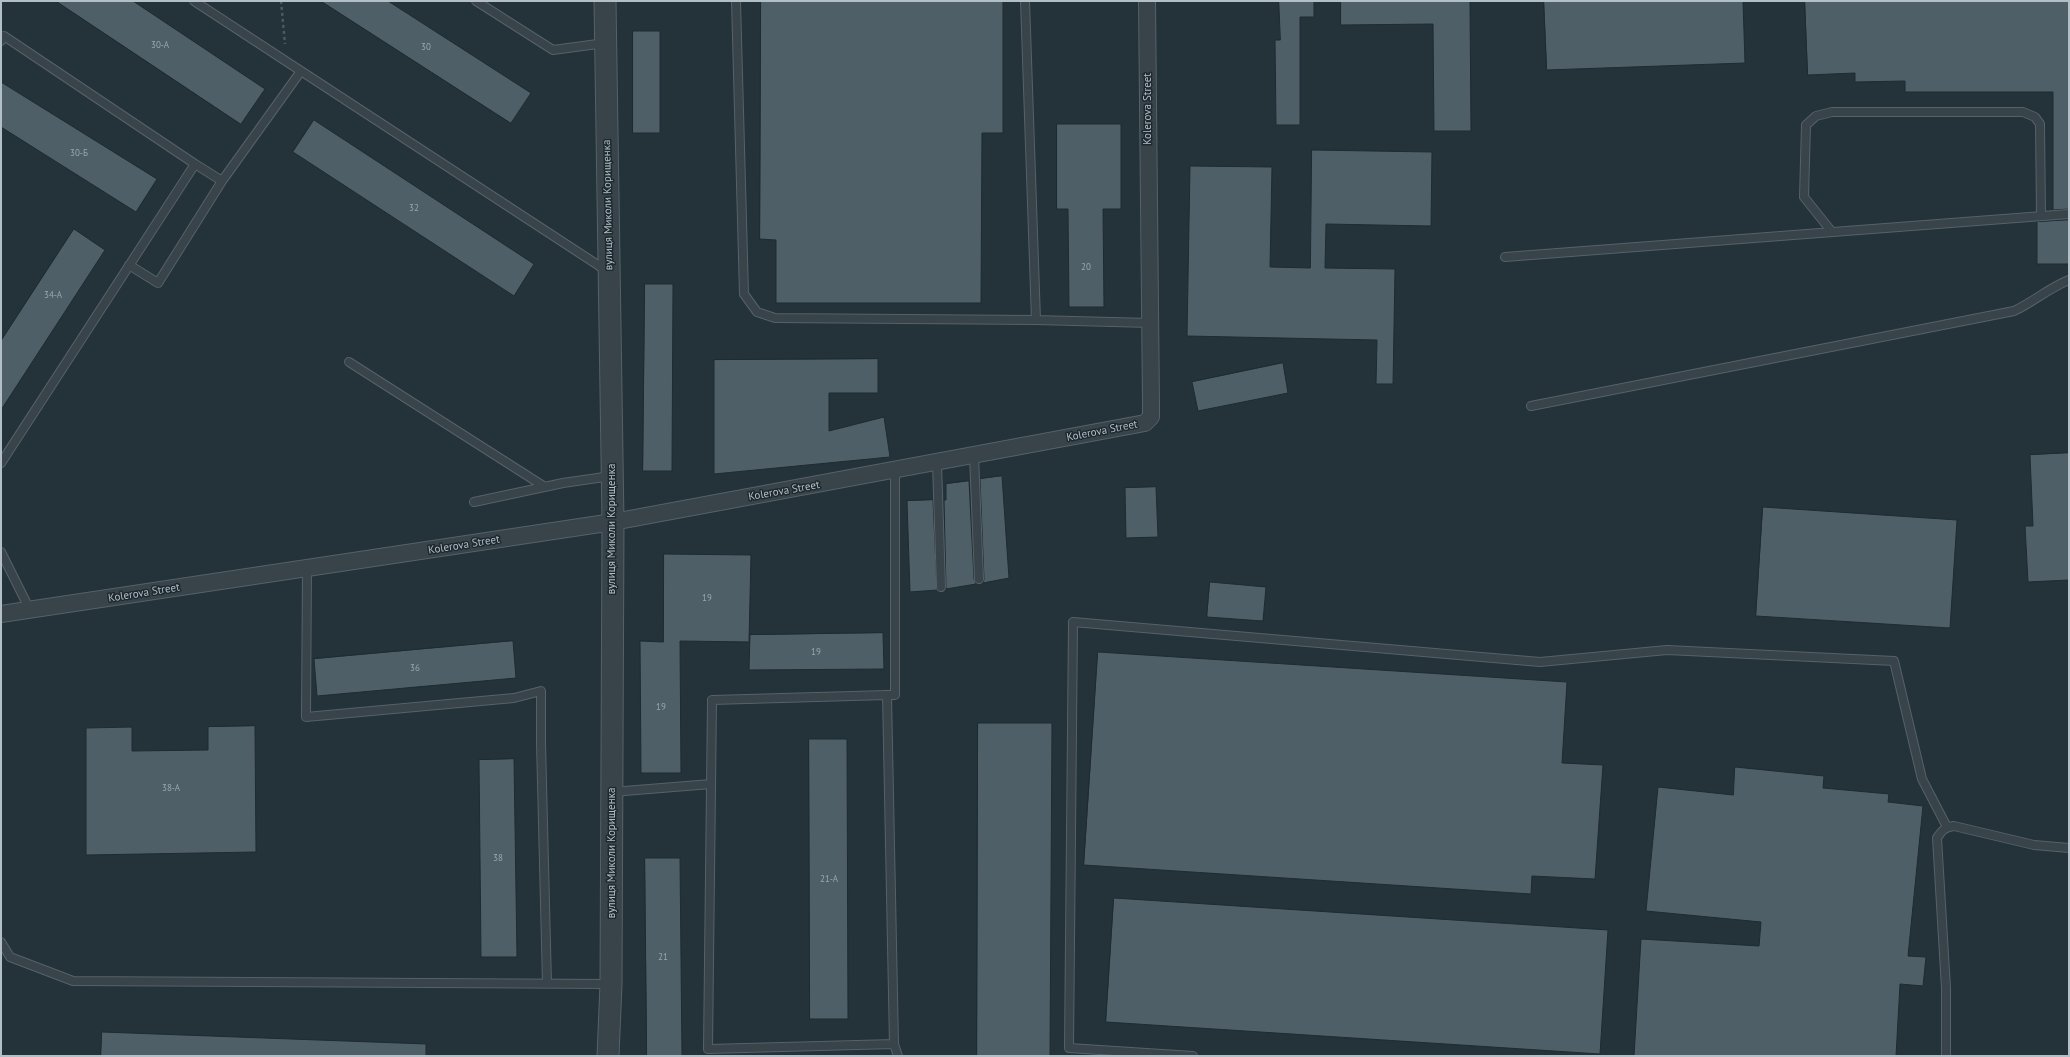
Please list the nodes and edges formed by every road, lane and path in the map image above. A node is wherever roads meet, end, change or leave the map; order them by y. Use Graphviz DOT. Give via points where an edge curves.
graph roads {
  1 [pos="194,1"];
  2 [pos="281,1"];
  3 [pos="476,1"];
  4 [pos="605,1"];
  5 [pos="736,1"];
  6 [pos="1025,1"];
  7 [pos="1147,1"];
  8 [pos="1,41"];
  9 [pos="606,43"];
  10 [pos="286,61"];
  11 [pos="301,71"];
  12 [pos="194,164"];
  13 [pos="222,181"];
  14 [pos="2069,214"];
  15 [pos="2041,216"];
  16 [pos="1832,232"];
  17 [pos="1505,257"];
  18 [pos="129,265"];
  19 [pos="608,272"];
  20 [pos="2069,280"];
  21 [pos="1036,320"];
  22 [pos="1150,323"];
  23 [pos="349,362"];
  24 [pos="1531,406"];
  25 [pos="974,456"];
  26 [pos="1,463"];
  27 [pos="937,463"];
  28 [pos="895,470"];
  29 [pos="612,476"];
  30 [pos="545,487"];
  31 [pos="474,502"];
  32 [pos="613,522"];
  33 [pos="1,552"];
  34 [pos="307,568"];
  35 [pos="979,579"];
  36 [pos="941,587"];
  37 [pos="30,610"];
  38 [pos="1,614"];
  39 [pos="888,695"];
  40 [pos="711,784"];
  41 [pos="612,792"];
  42 [pos="1947,827"];
  43 [pos="2069,848"];
  44 [pos="1,942"];
  45 [pos="547,984"];
  46 [pos="611,984"];
  47 [pos="894,1044"];
  48 [pos="608,1056"];
  49 [pos="898,1056"];
  50 [pos="1193,1056"];
  51 [pos="1946,1056"];
  1 -- 10 [label="lane"];
  2 -- 10 [label="path"];
  3 -- 9 [label="lane" via="553,50"];
  4 -- 9 [label="street, вулиця Миколи Корищенка"];
  5 -- 21 [label="lane" via="744,294 757,312 775,318"];
  6 -- 21 [label="lane"];
  7 -- 22 [label="street, Kolerova Street"];
  8 -- 12 [label="lane" via="4,36"];
  9 -- 19 [label="street, вулиця Миколи Корищенка"];
  10 -- 11 [label="lane"];
  11 -- 13 [label="lane"];
  11 -- 19 [label="lane"];
  12 -- 13 [label="lane"];
  12 -- 18 [label="lane"];
  13 -- 18 [label="lane" via="158,282"];
  14 -- 15 [label="lane"];
  15 -- 16 [label="lane"];
  15 -- 16 [label="lane" via="2040,124 2035,117 2023,112 1832,112 1816,116 1806,125 1804,197"];
  16 -- 17 [label="lane"];
  18 -- 26 [label="lane"];
  19 -- 29 [label="street, вулиця Миколи Корищенка"];
  20 -- 24 [label="lane" via="2053,286 2014,311"];
  21 -- 22 [label="lane"];
  22 -- 25 [label="street, Kolerova Street" via="1151,416 1145,423"];
  23 -- 30 [label="lane"];
  25 -- 27 [label="street, Kolerova Street"];
  25 -- 35 [label="lane"];
  27 -- 28 [label="street, Kolerova Street"];
  27 -- 36 [label="lane"];
  28 -- 32 [label="street, Kolerova Street"];
  28 -- 39 [label="lane" via="895,695"];
  29 -- 30 [label="lane"];
  29 -- 32 [label="street, вулиця Миколи Корищенка"];
  30 -- 31 [label="lane"];
  32 -- 34 [label="street, Kolerova Street"];
  32 -- 41 [label="street, вулиця Миколи Корищенка"];
  33 -- 37 [label="lane"];
  34 -- 37 [label="street, Kolerova Street"];
  34 -- 45 [label="lane" via="306,717 514,698 542,691 540,743"];
  37 -- 38 [label="street, Kolerova Street"];
  39 -- 40 [label="lane" via="712,700"];
  39 -- 47 [label="lane"];
  40 -- 41 [label="lane"];
  40 -- 47 [label="lane" via="708,1049"];
  41 -- 46 [label="street, вулиця Миколи Корищенка"];
  42 -- 43 [label="lane" via="1963,828 2034,845"];
  42 -- 50 [label="lane" via="1922,779 1894,661 1667,650 1540,662 1073,622 1069,1048"];
  42 -- 51 [label="lane" via="1941,831 1938,838 1946,988"];
  44 -- 45 [label="lane" via="10,958 73,981"];
  45 -- 46 [label="lane"];
  46 -- 48 [label="street, вулиця Миколи Корищенка"];
  47 -- 49 [label="lane"];
}
